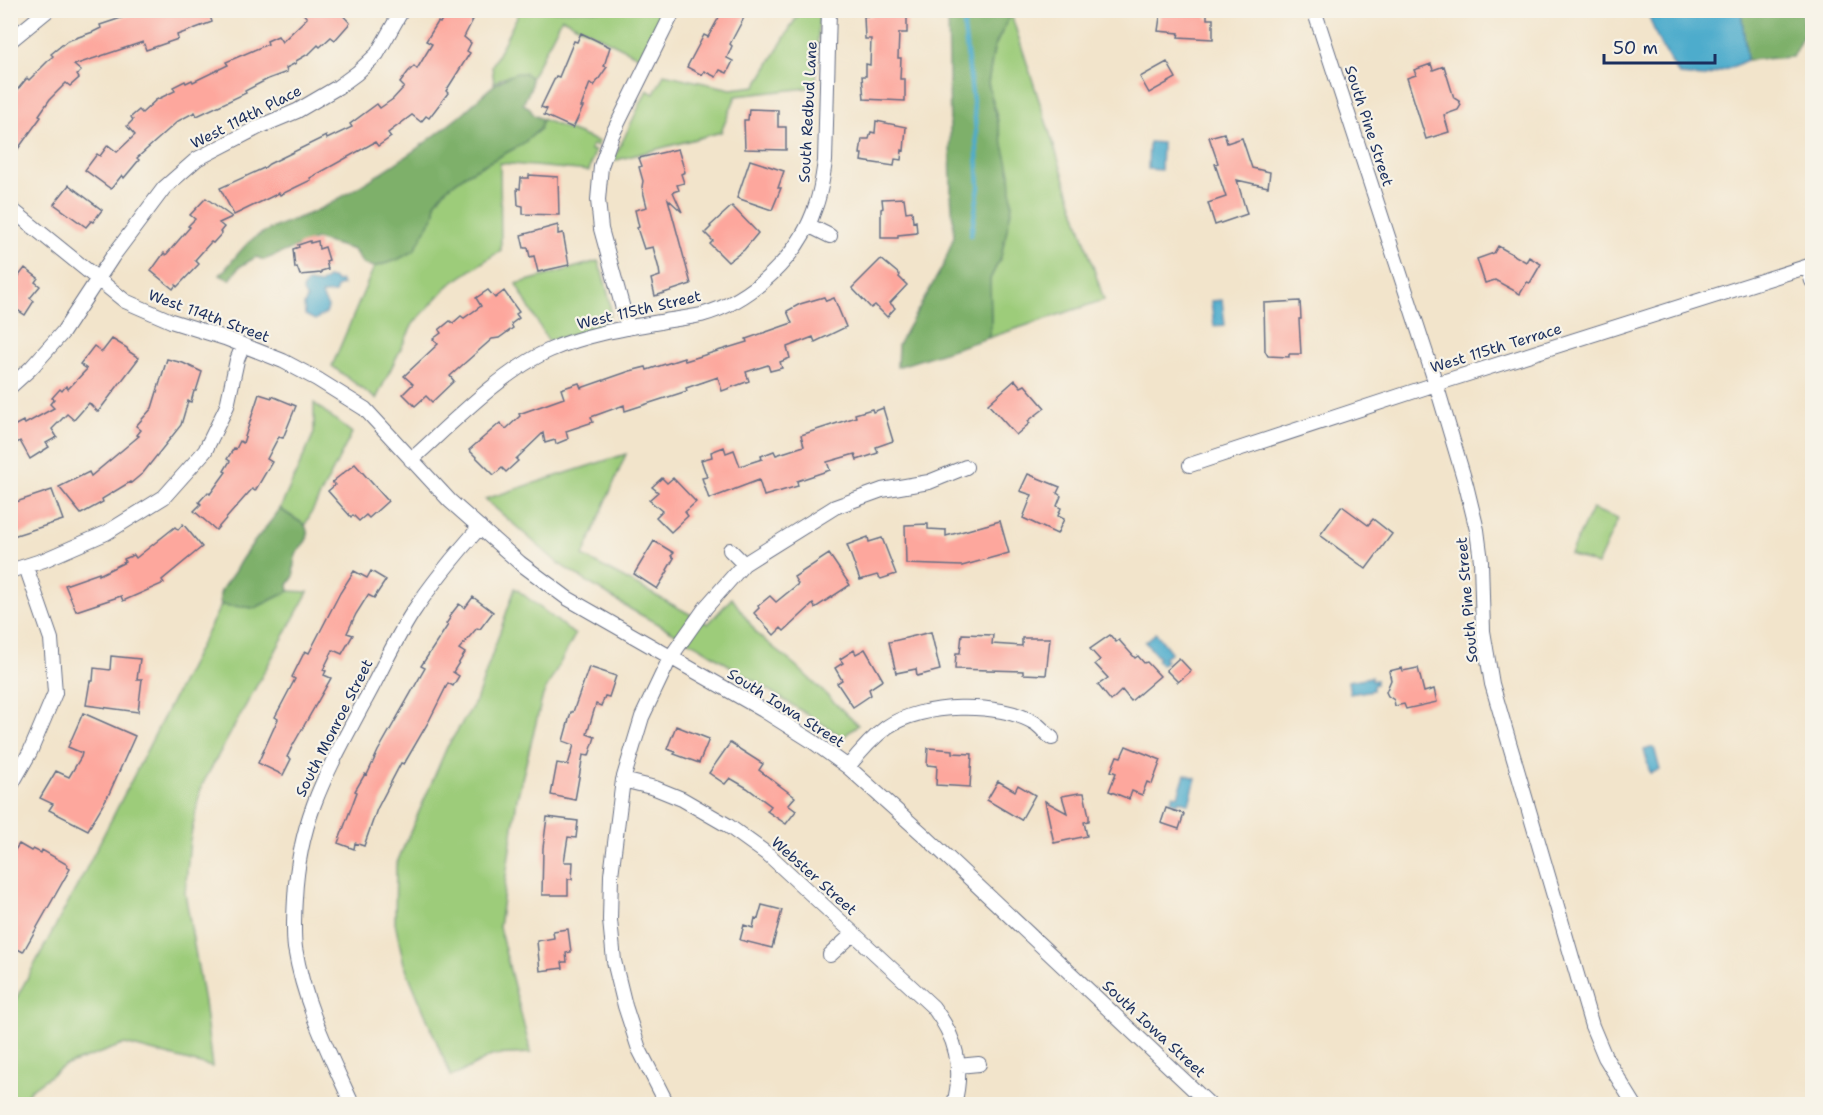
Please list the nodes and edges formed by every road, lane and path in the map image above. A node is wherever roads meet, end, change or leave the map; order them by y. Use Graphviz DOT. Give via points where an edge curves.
graph roads {
  1 [pos="48,10"];
  2 [pos="402,10"];
  3 [pos="674,10"];
  4 [pos="829,10"];
  5 [pos="1317,19"];
  6 [pos="10,41"];
  7 [pos="10,208"];
  8 [pos="808,225"];
  9 [pos="830,236"];
  10 [pos="1810,266"];
  11 [pos="1812,281"];
  12 [pos="94,285"];
  13 [pos="628,327"];
  14 [pos="243,345"];
  15 [pos="317,379"];
  16 [pos="1436,384"];
  17 [pos="10,387"];
  18 [pos="411,460"];
  19 [pos="1190,465"];
  20 [pos="966,466"];
  21 [pos="480,527"];
  22 [pos="730,550"];
  23 [pos="744,564"];
  24 [pos="26,567"];
  25 [pos="10,571"];
  26 [pos="670,658"];
  27 [pos="1052,738"];
  28 [pos="848,767"];
  29 [pos="623,780"];
  30 [pos="10,787"];
  31 [pos="853,934"];
  32 [pos="830,955"];
  33 [pos="979,1064"];
  34 [pos="958,1066"];
  35 [pos="352,1104"];
  36 [pos="667,1104"];
  37 [pos="954,1104"];
  38 [pos="1209,1104"];
  39 [pos="1634,1104"];
  1 -- 6 [label="street"];
  2 -- 12 [label="street, West 114th Place" via="377,54 357,73 297,111 197,159 164,188"];
  3 -- 13 [label="street" via="612,135 601,166 601,229"];
  4 -- 8 [label="street, South Redbud Lane" via="825,161"];
  5 -- 16 [label="street, South Pine Street"];
  7 -- 12 [label="street, West 114th Street"];
  8 -- 9 [label="street"];
  8 -- 13 [label="street, West 115th Street" via="789,255 737,301 701,315"];
  10 -- 11 [label="street"];
  10 -- 16 [label="street, West 115th Terrace"];
  12 -- 14 [label="street, West 114th Street" via="171,321"];
  12 -- 17 [label="street, West 114th Place" via="63,332"];
  13 -- 18 [label="street, West 115th Street" via="550,350 520,366"];
  14 -- 15 [label="street, West 114th Street"];
  14 -- 24 [label="street" via="227,406 205,450 164,497 106,533"];
  15 -- 18 [label="street, South Iowa Street" via="365,409"];
  16 -- 19 [label="street, West 115th Terrace"];
  16 -- 39 [label="street, South Pine Street" via="1478,530 1484,631 1492,684 1592,1026 1605,1057"];
  18 -- 21 [label="street, South Iowa Street"];
  20 -- 23 [label="street" via="929,482 882,490 835,507"];
  21 -- 26 [label="street, South Iowa Street" via="567,598"];
  21 -- 35 [label="street, South Monroe Street" via="412,614 322,782 300,848 293,922 295,947 316,1027"];
  22 -- 23 [label="street"];
  23 -- 26 [label="street" via="706,607"];
  24 -- 25 [label="street"];
  24 -- 30 [label="street" via="51,639 55,693"];
  26 -- 28 [label="street, South Iowa Street" via="764,710"];
  26 -- 29 [label="street" via="642,717"];
  27 -- 28 [label="street" via="1035,723 1012,714 971,706 926,711 888,727"];
  28 -- 38 [label="street, South Iowa Street"];
  29 -- 31 [label="street, Webster Street" via="682,799 727,825 804,885"];
  29 -- 36 [label="street" via="611,876 614,961 639,1049"];
  31 -- 32 [label="street, Webster Street"];
  31 -- 34 [label="street, Webster Street" via="933,1007 953,1040"];
  33 -- 34 [label="street"];
  34 -- 37 [label="street, Webster Street" via="959,1087"];
}
